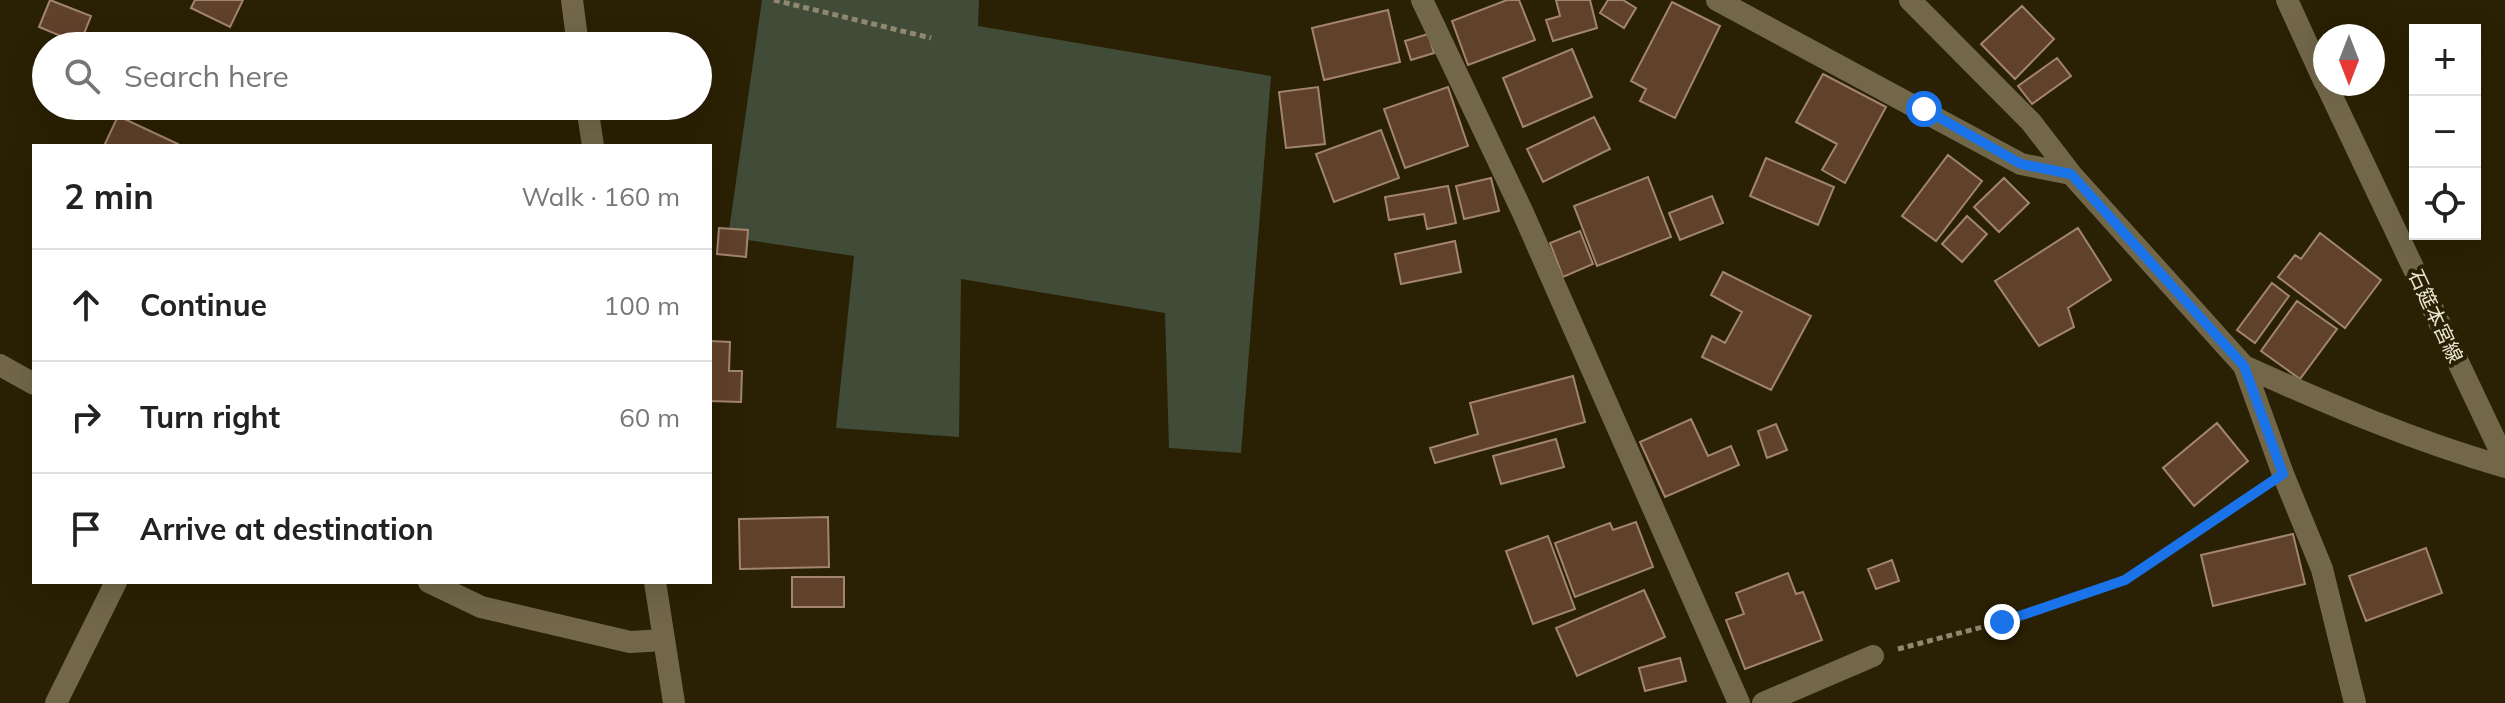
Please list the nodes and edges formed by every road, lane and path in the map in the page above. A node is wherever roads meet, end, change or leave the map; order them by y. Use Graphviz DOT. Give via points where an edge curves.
graph roads {
  1 [pos="572,0"];
  2 [pos="774,0"];
  3 [pos="1422,0"];
  4 [pos="1717,0"];
  5 [pos="1910,0"];
  6 [pos="2287,0"];
  7 [pos="576,32"];
  8 [pos="931,38"];
  9 [pos="2313,57"];
  10 [pos="2331,96"];
  11 [pos="589,120"];
  12 [pos="593,144"];
  13 [pos="2071,174"];
  14 [pos="0,365"];
  15 [pos="2244,366"];
  16 [pos="32,383"];
  17 [pos="2505,461"];
  18 [pos="2505,467"];
  19 [pos="2283,474"];
  20 [pos="115,584"];
  21 [pos="433,584"];
  22 [pos="655,584"];
  23 [pos="664,640"];
  24 [pos="1873,656"];
  25 [pos="56,703"];
  26 [pos="674,703"];
  27 [pos="1739,703"];
  28 [pos="1763,703"];
  29 [pos="2355,703"];
  1 -- 7 [label="street"];
  2 -- 8 [label="path"];
  3 -- 27 [label="street" via="1523,213"];
  4 -- 13 [label="street" via="2021,164"];
  5 -- 13 [label="street" via="2031,122"];
  6 -- 9 [label="street, 石筵本宮線"];
  10 -- 17 [label="street, 石筵本宮線"];
  11 -- 12 [label="street"];
  13 -- 15 [label="street"];
  14 -- 16 [label="street"];
  15 -- 18 [label="street" via="2438,448"];
  15 -- 19 [label="street"];
  19 -- 24 [label="path" via="2125,580 2002,622"];
  19 -- 29 [label="street" via="2322,569"];
  20 -- 25 [label="street"];
  21 -- 23 [label="street" via="481,607 630,642"];
  22 -- 23 [label="street"];
  23 -- 26 [label="street"];
  24 -- 28 [label="street"];
}
